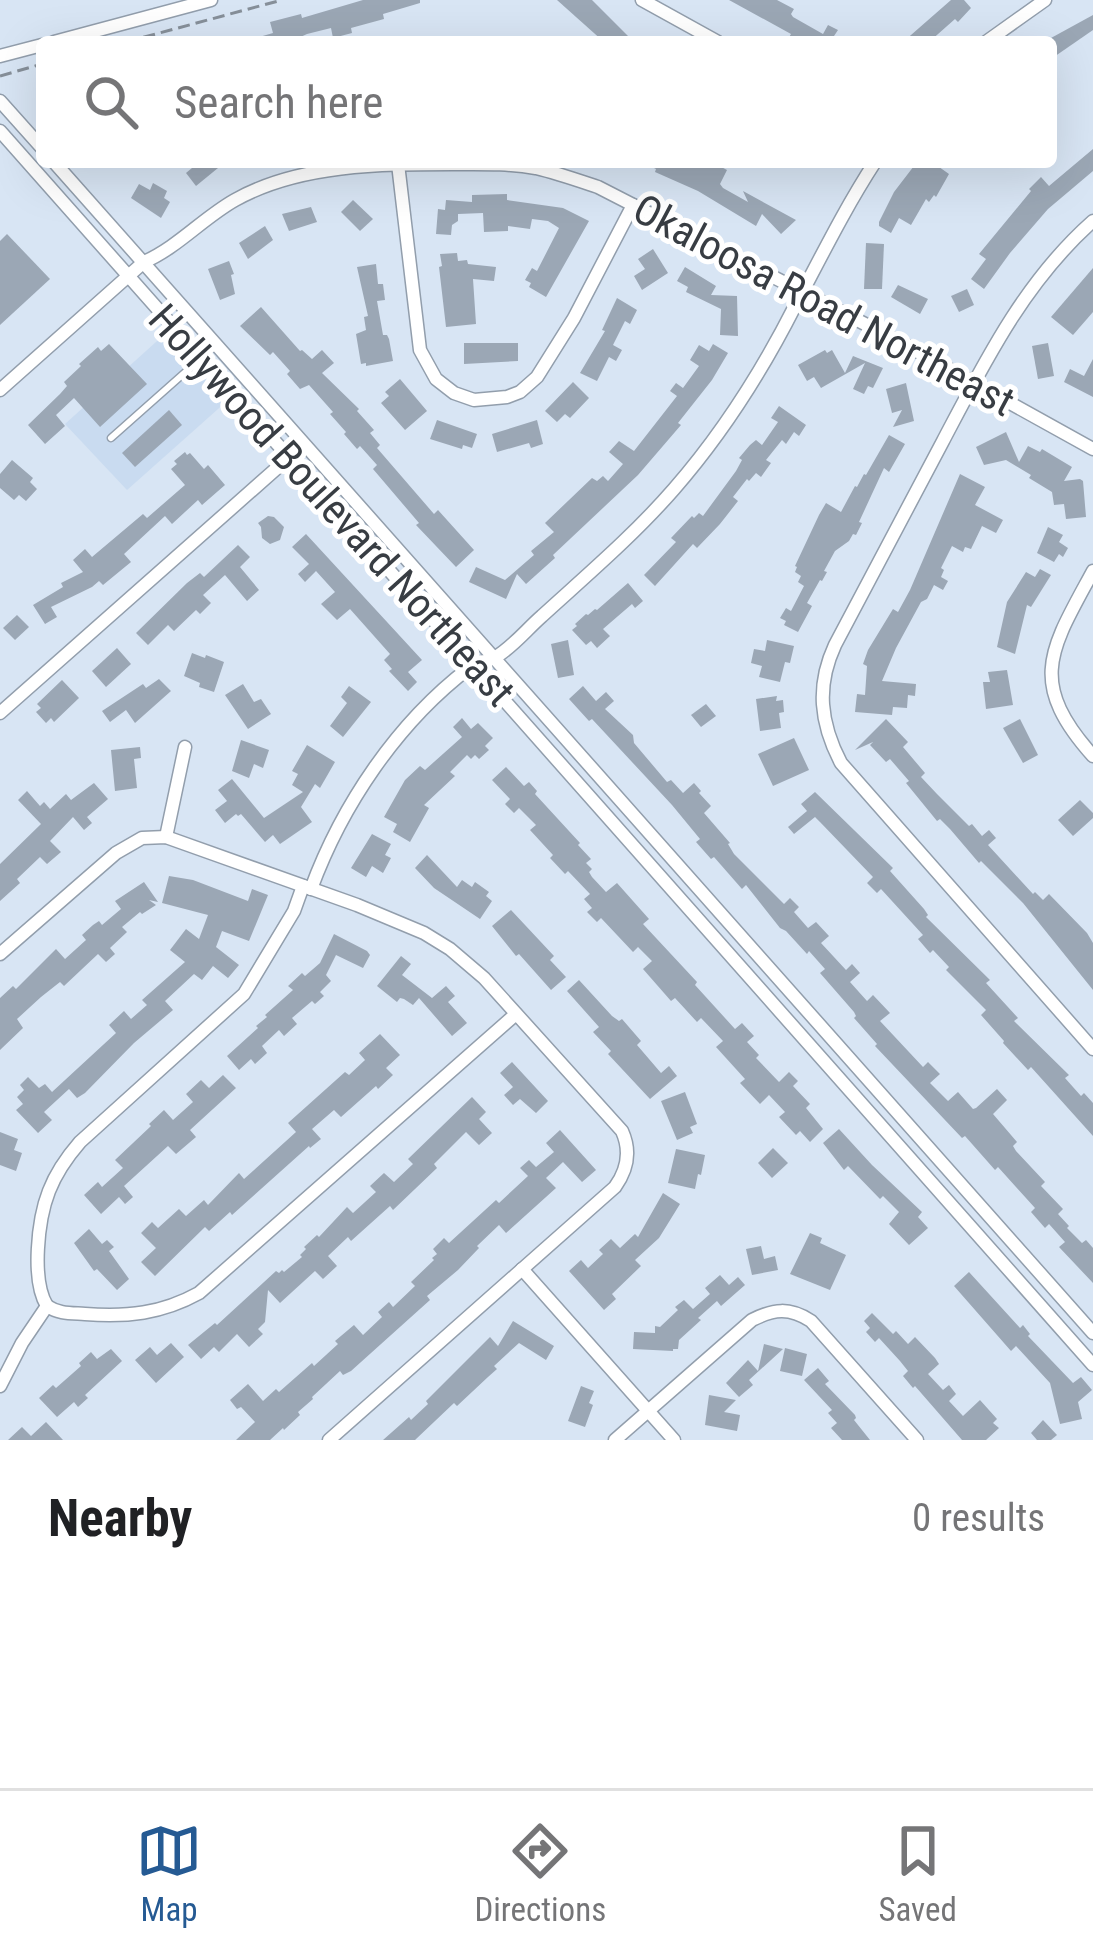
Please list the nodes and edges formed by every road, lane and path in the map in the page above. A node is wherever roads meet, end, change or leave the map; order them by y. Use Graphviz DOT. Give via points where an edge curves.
graph roads {
  1 [pos="211,0"];
  2 [pos="282,0"];
  3 [pos="642,0"];
  4 [pos="1046,0"];
  5 [pos="76,36"];
  6 [pos="148,36"];
  7 [pos="707,36"];
  8 [pos="995,36"];
  9 [pos="36,47"];
  10 [pos="0,56"];
  11 [pos="36,66"];
  12 [pos="0,76"];
  13 [pos="0,100"];
  14 [pos="0,130"];
  15 [pos="36,141"];
  16 [pos="60,168"];
  17 [pos="365,168"];
  18 [pos="398,168"];
  19 [pos="535,168"];
  20 [pos="871,168"];
  21 [pos="633,205"];
  22 [pos="1093,220"];
  23 [pos="144,262"];
  24 [pos="129,276"];
  25 [pos="802,292"];
  26 [pos="202,358"];
  27 [pos="974,382"];
  28 [pos="0,389"];
  29 [pos="111,438"];
  30 [pos="304,444"];
  31 [pos="1093,449"];
  32 [pos="290,457"];
  33 [pos="1093,571"];
  34 [pos="494,658"];
  35 [pos="472,664"];
  36 [pos="0,713"];
  37 [pos="185,747"];
  38 [pos="1093,756"];
  39 [pos="166,837"];
  40 [pos="680,866"];
  41 [pos="664,880"];
  42 [pos="307,888"];
  43 [pos="0,953"];
  44 [pos="516,1014"];
  45 [pos="1093,1049"];
  46 [pos="861,1071"];
  47 [pos="845,1085"];
  48 [pos="990,1216"];
  49 [pos="974,1230"];
  50 [pos="522,1269"];
  51 [pos="47,1306"];
  52 [pos="1093,1333"];
  53 [pos="1093,1365"];
  54 [pos="0,1386"];
  55 [pos="648,1411"];
  56 [pos="329,1440"];
  57 [pos="615,1440"];
  58 [pos="674,1440"];
  59 [pos="917,1440"];
  1 -- 5 [label="street"];
  2 -- 6 [label="path"];
  3 -- 7 [label="street"];
  4 -- 8 [label="street"];
  9 -- 10 [label="street"];
  11 -- 12 [label="path"];
  13 -- 15 [label="street"];
  14 -- 24 [label="street, Hollywood Boulevard Northeast"];
  16 -- 23 [label="street, Hollywood Boulevard Northeast"];
  17 -- 23 [label="street, Okaloosa Road Northeast" via="259,189"];
  18 -- 21 [label="street" via="420,350 436,380 474,400 507,397 537,377"];
  19 -- 21 [label="street, Okaloosa Road Northeast"];
  20 -- 25 [label="street"];
  21 -- 25 [label="street, Okaloosa Road Northeast"];
  22 -- 27 [label="street" via="1030,289"];
  23 -- 24 [label="street, Okaloosa Road Northeast"];
  23 -- 30 [label="street, Hollywood Boulevard Northeast"];
  24 -- 26 [label="street, Hollywood Boulevard Northeast"];
  24 -- 28 [label="street, Okaloosa Road Northeast"];
  25 -- 27 [label="street, Okaloosa Road Northeast"];
  25 -- 34 [label="street" via="682,480"];
  26 -- 29 [label="lane"];
  26 -- 32 [label="street, Hollywood Boulevard Northeast"];
  27 -- 31 [label="street, Okaloosa Road Northeast"];
  27 -- 45 [label="street" via="835,645 823,682 825,724 856,782"];
  30 -- 32 [label="street"];
  30 -- 34 [label="street, Hollywood Boulevard Northeast"];
  32 -- 35 [label="street, Hollywood Boulevard Northeast"];
  32 -- 36 [label="street"];
  33 -- 38 [label="street" via="1058,636 1050,675 1062,718"];
  34 -- 35 [label="street"];
  34 -- 40 [label="street, Hollywood Boulevard Northeast"];
  35 -- 41 [label="street, Hollywood Boulevard Northeast"];
  35 -- 42 [label="street" via="383,755"];
  37 -- 39 [label="street"];
  39 -- 42 [label="street"];
  39 -- 43 [label="street" via="142,838 116,853"];
  40 -- 41 [label="street"];
  40 -- 46 [label="street, Hollywood Boulevard Northeast"];
  41 -- 47 [label="street, Hollywood Boulevard Northeast"];
  42 -- 44 [label="street" via="437,940"];
  42 -- 51 [label="street" via="244,994 58,1171 40,1232"];
  44 -- 50 [label="street" via="622,1131 628,1148 615,1187"];
  44 -- 51 [label="street" via="199,1294 127,1316"];
  46 -- 47 [label="street"];
  46 -- 48 [label="street, Hollywood Boulevard Northeast"];
  47 -- 49 [label="street, Hollywood Boulevard Northeast"];
  48 -- 49 [label="street"];
  48 -- 52 [label="street, Hollywood Boulevard Northeast"];
  49 -- 53 [label="street, Hollywood Boulevard Northeast"];
  50 -- 55 [label="street"];
  50 -- 56 [label="street"];
  51 -- 54 [label="street"];
  55 -- 57 [label="street"];
  55 -- 58 [label="street"];
  55 -- 59 [label="street" via="752,1320 791,1311 811,1321"];
}
